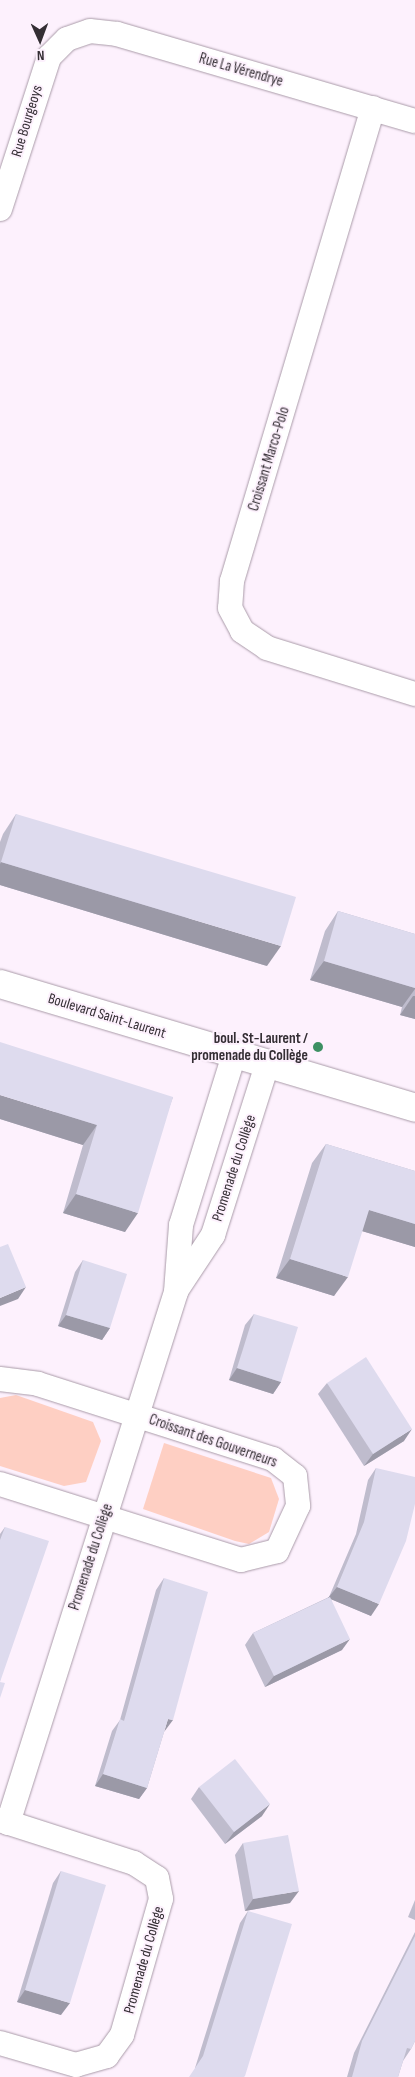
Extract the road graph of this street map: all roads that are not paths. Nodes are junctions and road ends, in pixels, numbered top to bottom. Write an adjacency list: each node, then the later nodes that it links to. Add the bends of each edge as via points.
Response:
1 (67, 39): 2 (street, Rue La Vérendrye, via 102,30); 4 (street, Rue Bourgeoys, via 44,68)
2 (373, 108): 3 (street, Rue La Vérendrye); 5 (street, Croissant Marco-Polo, via 232,581 230,608 242,631 268,648)
3 (415, 121)
4 (0, 209)
5 (415, 694)
6 (0, 984): 7 (street, Boulevard Saint-Laurent)
7 (234, 1055): 8 (street, Boulevard Saint-Laurent); 10 (street, Promenade du Collège, via 181,1225)
8 (267, 1065): 9 (street, Boulevard Saint-Laurent); 10 (street, Promenade du Collège, via 213,1235)
9 (415, 1108)
10 (176, 1292): 12 (street, Promenade du Collège)
11 (0, 1379): 12 (street, Croissant des Gouverneurs, via 38,1384)
12 (137, 1415): 14 (street, Promenade du Collège); 14 (street, Croissant des Gouverneurs, via 288,1468 299,1490 295,1522 277,1551 241,1560)
13 (0, 1484): 14 (street, Croissant des Gouverneurs)
14 (104, 1516): 15 (street, Promenade du Collège)
15 (4, 1821): 16 (street, Promenade du Collège, via 148,1870 157,1878 161,1899 122,2034 108,2056 76,2065)
16 (0, 2042)

